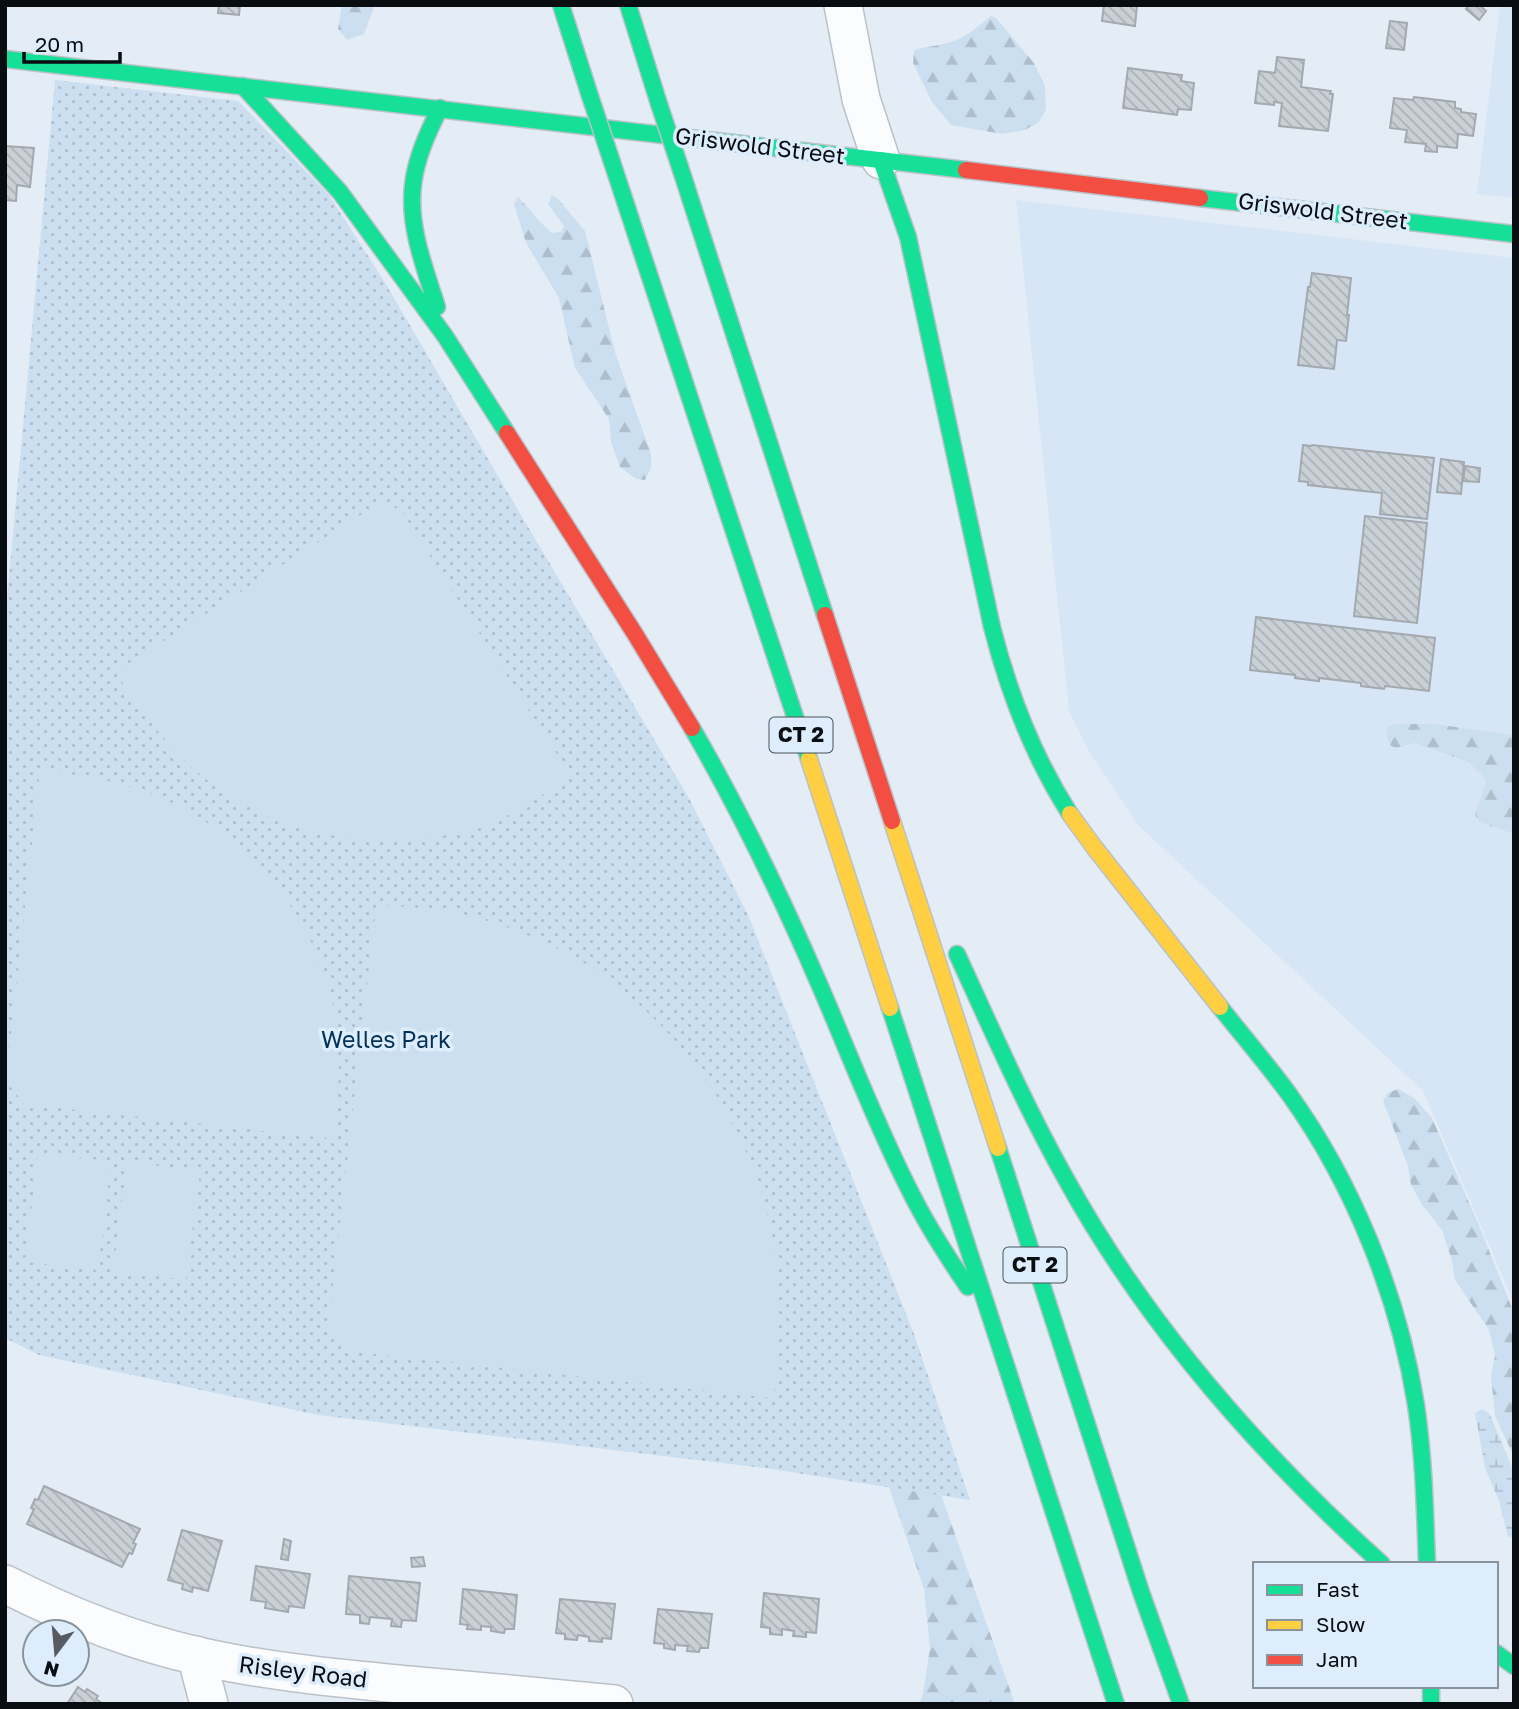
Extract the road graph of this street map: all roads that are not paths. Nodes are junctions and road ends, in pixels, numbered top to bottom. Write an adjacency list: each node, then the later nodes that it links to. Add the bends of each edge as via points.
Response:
1 (561, 5): 13 (main road, CT 2, bridge)
2 (628, 5): 10 (main road, CT 2, bridge)
3 (843, 5): 7 (street, via 861,99)
4 (5, 58): 5 (main road, Griswold Street)
5 (243, 86): 6 (main road, Griswold Street); 9 (main road, via 340,192)
6 (440, 108): 7 (main road, Griswold Street); 9 (main road, via 418,160 412,206)
7 (881, 160): 8 (main road, Griswold Street); 15 (main road, via 908,237 992,627 1016,708 1064,806 1289,1094 1354,1207 1387,1289 1410,1372 1422,1451)
8 (1514, 234)
9 (445, 336): 13 (main road, via 706,751 773,882 911,1196 946,1256)
10 (893, 825): 11 (main road); 23 (main road, CT 2)
11 (939, 915)
12 (950, 940): 14 (main road, via 1070,1187 1146,1305 1260,1447)
13 (989, 1313): 22 (main road, CT 2)
14 (1379, 1562)
15 (1427, 1562)
16 (5, 1584): 18 (street, Risley Road, via 85,1620)
17 (1498, 1654): 19 (main road)
18 (196, 1656): 20 (street); 21 (street, Risley Road, via 311,1675)
19 (1514, 1666)
20 (209, 1704)
21 (614, 1704)
22 (1116, 1704)
23 (1181, 1704)

